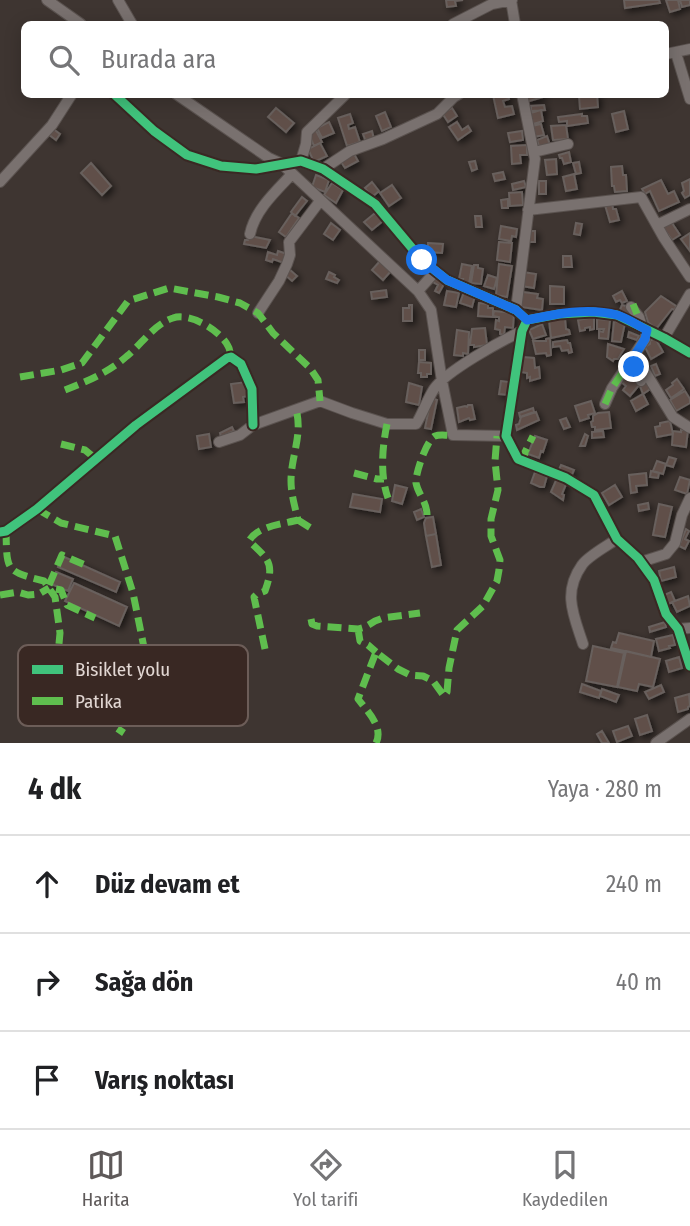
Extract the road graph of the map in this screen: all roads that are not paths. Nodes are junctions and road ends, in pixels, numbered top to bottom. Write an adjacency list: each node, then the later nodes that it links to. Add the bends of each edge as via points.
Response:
1 (47, 0): 4 (street)
2 (118, 0): 5 (street)
3 (512, 0): 6 (street, via 492,4); 7 (street)
4 (77, 21)
5 (130, 21)
6 (459, 21)
7 (515, 21)
8 (690, 49): 9 (street)
9 (671, 54): 16 (street)
10 (69, 98): 23 (street, via 52,125)
11 (118, 98): 20 (street, via 187,155 221,166 256,169)
12 (182, 98): 20 (street)
13 (342, 98): 19 (street, via 307,132)
14 (453, 98): 21 (street, via 437,114 350,150)
15 (523, 98): 18 (street)
16 (690, 99)
17 (568, 144): 18 (street)
18 (534, 152): 25 (street)
19 (301, 161): 20 (street); 21 (street)
20 (282, 164): 22 (street)
21 (323, 169): 29 (street, via 375,204)
22 (292, 174): 24 (street); 28 (street, via 268,200)
23 (0, 182)
24 (320, 201): 31 (street); 35 (street, via 289,242 287,264)
25 (528, 209): 27 (street, via 641,197); 34 (street)
26 (690, 209): 27 (street)
27 (657, 225): 30 (street)
28 (250, 234)
29 (436, 271): 31 (street); 34 (street)
30 (690, 277)
31 (418, 291): 43 (street, via 431,310)
32 (690, 294): 39 (street)
33 (631, 307): 37 (street)
34 (516, 310): 36 (street)
35 (258, 313)
36 (527, 320): 37 (street, via 593,312 617,315); 38 (street)
37 (644, 328): 39 (street); 42 (street)
38 (522, 331): 43 (street); 48 (street)
39 (664, 338): 41 (street)
40 (645, 349): 42 (street)
41 (690, 353)
42 (637, 359): 44 (street, via 634,367); 45 (street, via 612,388); 47 (street, via 673,417)
43 (442, 381): 46 (street, via 416,424 387,424 320,401); 48 (street, via 453,435)
44 (641, 381)
45 (605, 404)
46 (253, 425): 49 (street); 51 (street, via 252,389 241,364 227,358 136,425 37,509)
47 (690, 428)
48 (506, 436): 52 (street, via 518,459 594,495)
49 (219, 442)
50 (690, 498): 53 (street, via 675,542 666,554)
51 (0, 532)
52 (617, 539): 53 (street); 56 (street, via 582,564 570,590)
53 (641, 562): 55 (street)
54 (690, 628): 55 (street)
55 (678, 629): 57 (street)
56 (583, 645)
57 (690, 666)
58 (690, 719): 59 (street)
59 (656, 743)

